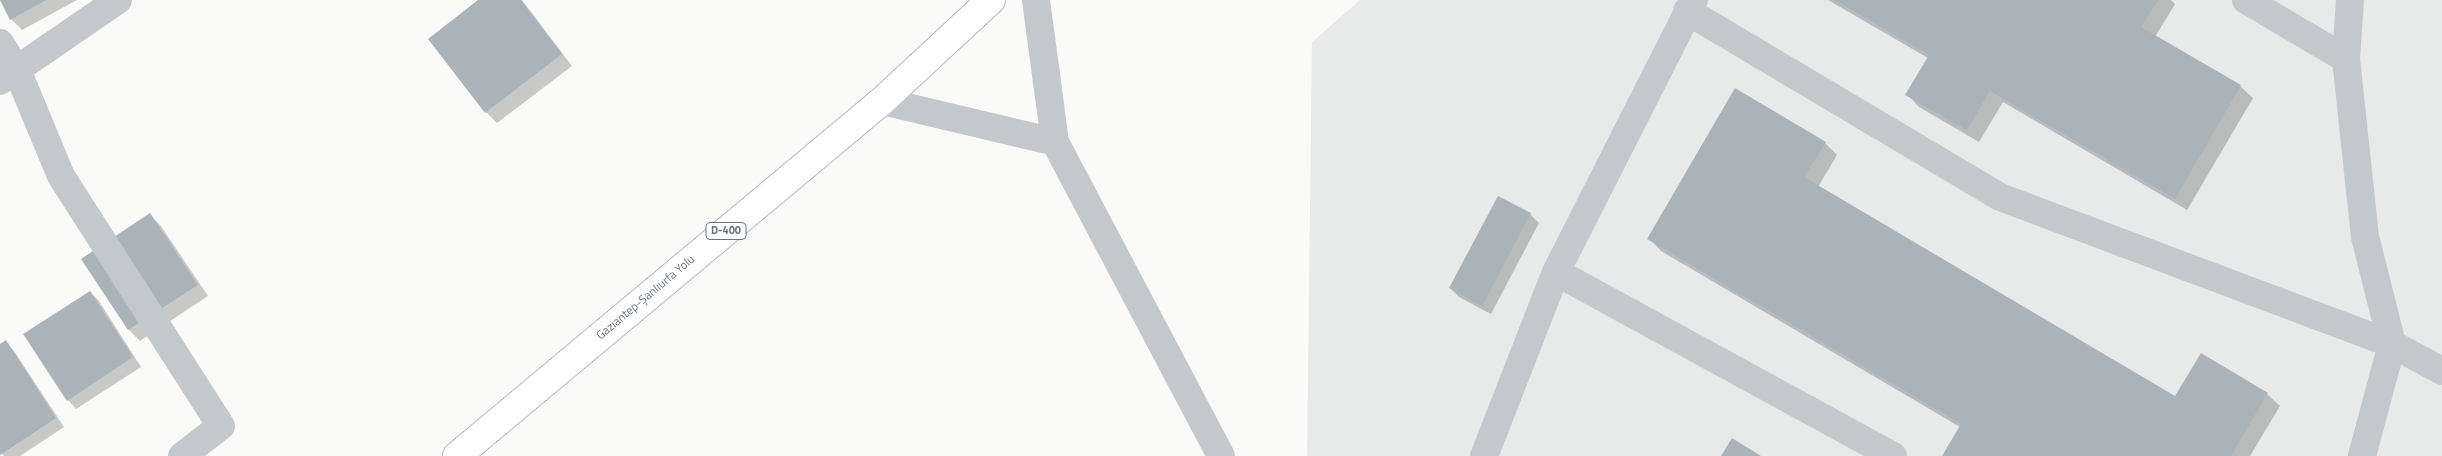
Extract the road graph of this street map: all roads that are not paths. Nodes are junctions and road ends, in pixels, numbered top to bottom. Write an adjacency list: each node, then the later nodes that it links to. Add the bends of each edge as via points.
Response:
1 (118, 0): 9 (street)
2 (990, 0): 10 (main road, Gaziantep-Şanlıurfa Yolu / D-400)
3 (1036, 0): 11 (street)
4 (2246, 0): 8 (street)
5 (2350, 0): 8 (street)
6 (1690, 6): 12 (street); 13 (street, via 2000,197)
7 (0, 43): 9 (street)
8 (2346, 59): 13 (street, via 2365,237)
9 (8, 75): 15 (street, via 61,176 221,426)
10 (882, 101): 11 (street); 16 (main road, Gaziantep-Şanlıurfa Yolu / D-400)
11 (1055, 142): 17 (street)
12 (1556, 272): 18 (street); 19 (street)
13 (2392, 344): 14 (street); 20 (street)
14 (2442, 371)
15 (182, 456)
16 (457, 456)
17 (1221, 456)
18 (1484, 456)
19 (1893, 456)
20 (2362, 456)

